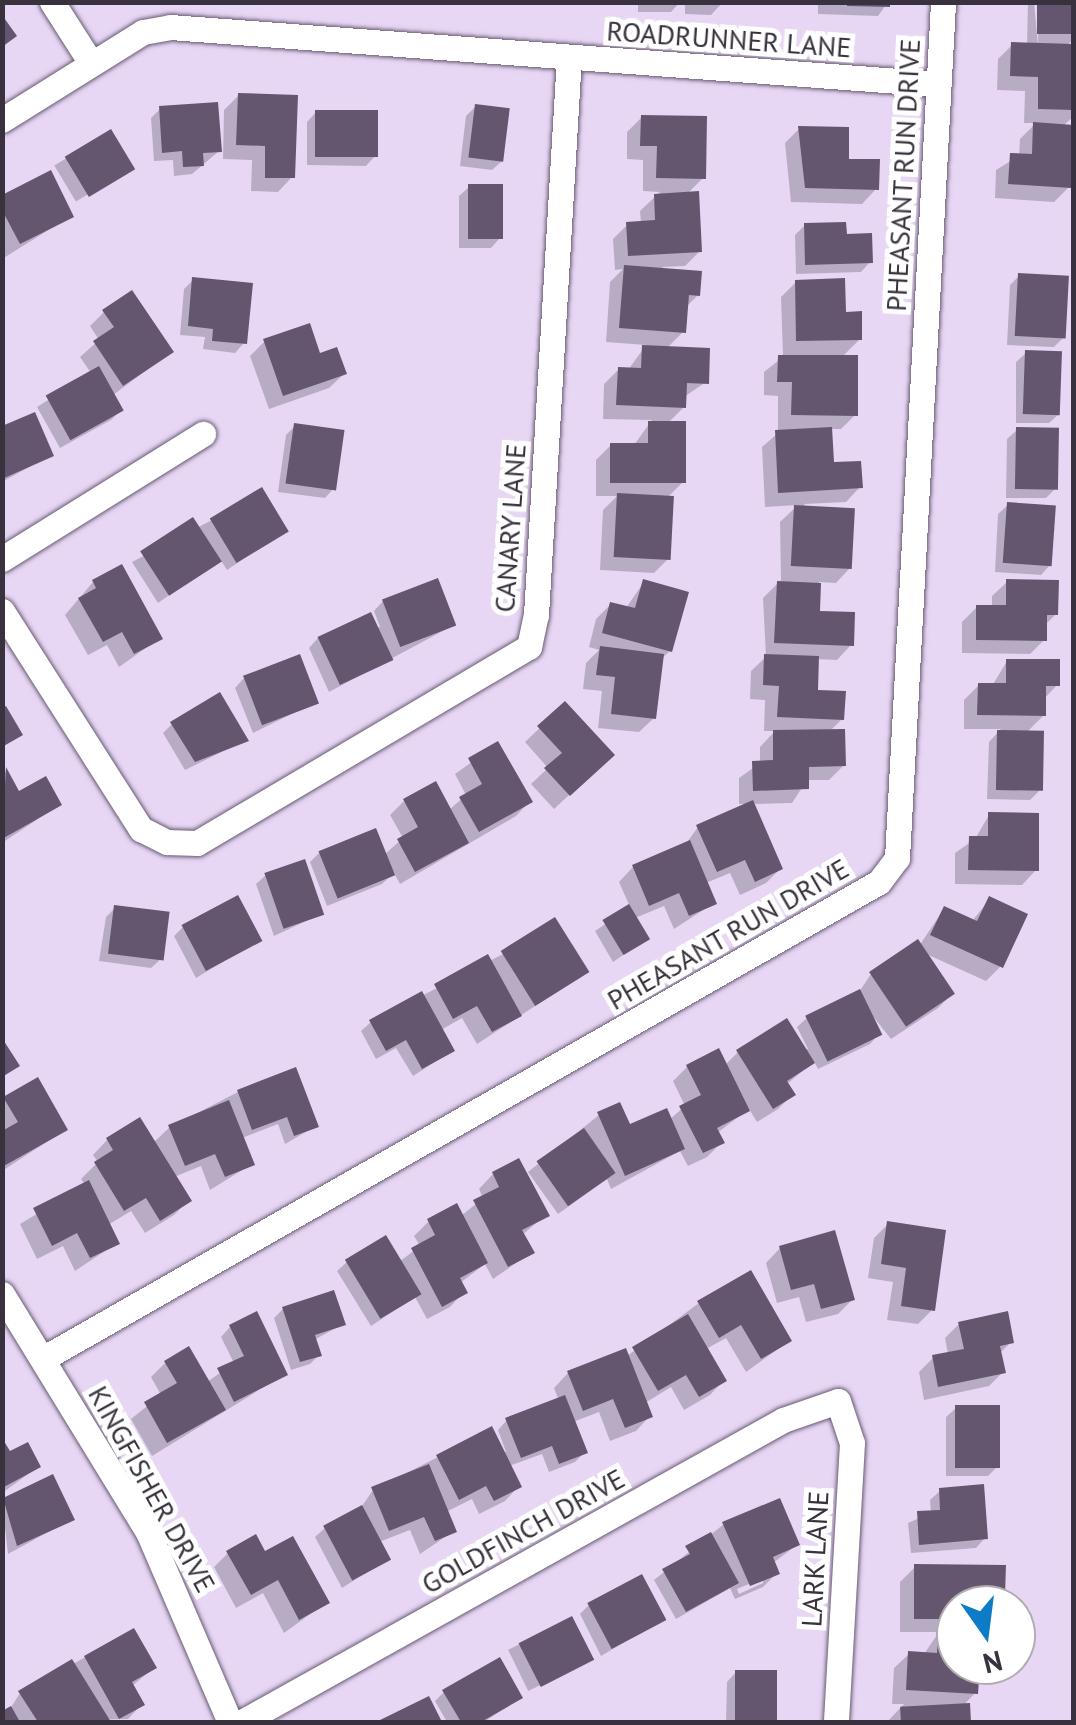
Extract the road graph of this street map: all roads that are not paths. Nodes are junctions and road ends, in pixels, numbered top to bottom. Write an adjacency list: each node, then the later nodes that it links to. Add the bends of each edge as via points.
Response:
1 (52, 2): 4 (street)
2 (943, 2): 5 (street, PHEASANT RUN DRIVE)
3 (569, 57): 4 (street, ROADRUNNER LANE, via 170,27 143,32); 5 (street, ROADRUNNER LANE); 9 (street, CANARY LANE, via 529,648 196,843 167,842 142,829)
4 (91, 63): 6 (street, ROADRUNNER LANE)
5 (938, 84): 11 (street, PHEASANT RUN DRIVE, via 897,858 880,882)
6 (2, 120)
7 (204, 434): 8 (street)
8 (2, 559)
9 (2, 611)
10 (2, 1294): 11 (street, KINGFISHER DRIVE)
11 (44, 1358): 13 (street, KINGFISHER DRIVE, via 148,1532)
12 (838, 1401): 14 (street, GOLDFINCH DRIVE, via 783,1420); 15 (street, LARK LANE, via 852,1443)
13 (230, 1722)
14 (242, 1722)
15 (836, 1722)

